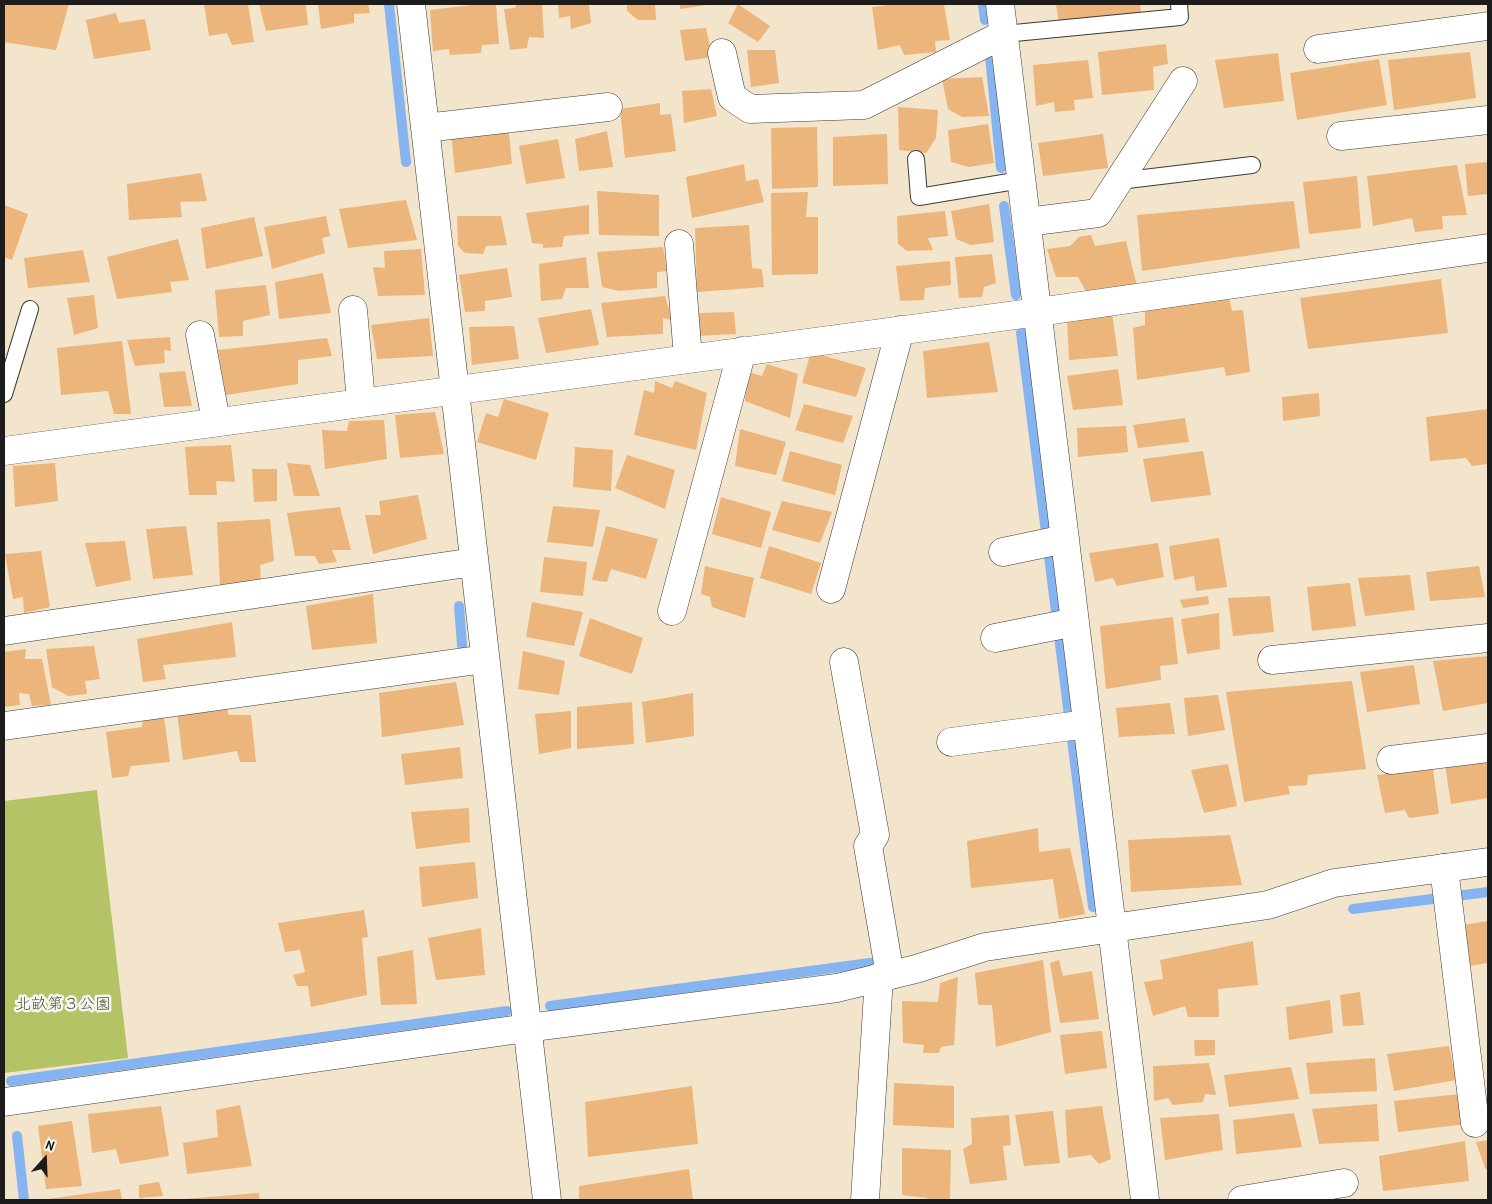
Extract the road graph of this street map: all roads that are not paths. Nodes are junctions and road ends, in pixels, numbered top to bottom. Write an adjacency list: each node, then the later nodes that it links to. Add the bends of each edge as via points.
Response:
1 (1000, 4): 5 (street)
2 (1179, 4): 5 (lane, via 1180,17)
3 (418, 5): 11 (street)
4 (1488, 26): 6 (street)
5 (1004, 34): 7 (street, via 864,105 750,109 732,98); 15 (street)
6 (1318, 49)
7 (722, 53)
8 (1183, 81): 16 (street)
9 (608, 107): 11 (street)
10 (1488, 120): 12 (street)
11 (425, 128): 27 (street)
12 (1341, 136)
13 (916, 159): 15 (lane, via 919,197)
14 (1252, 165): 16 (lane)
15 (1021, 180): 17 (street)
16 (1119, 181): 17 (street, via 1098,213)
17 (1027, 222): 22 (street)
18 (679, 244): 26 (street)
19 (1488, 248): 22 (street)
20 (30, 309): 28 (lane)
21 (353, 310): 29 (street)
22 (1038, 312): 23 (street); 32 (street)
23 (900, 330): 25 (street); 35 (street)
24 (200, 335): 30 (street)
25 (742, 351): 26 (street); 36 (street)
26 (688, 358): 27 (street)
27 (455, 389): 29 (street); 34 (street)
28 (4, 394)
29 (361, 402): 30 (street)
30 (216, 421): 31 (street)
31 (4, 451)
32 (1065, 538): 33 (street); 37 (street)
33 (1003, 552)
34 (474, 562): 38 (street); 41 (street)
35 (831, 589)
36 (672, 611)
37 (1075, 622): 39 (street); 44 (street)
38 (4, 632)
39 (995, 638)
40 (1488, 638): 42 (street)
41 (485, 659): 45 (street); 53 (street)
42 (1272, 660)
43 (844, 662): 52 (street, via 875,835 868,846)
44 (1088, 724): 46 (street); 51 (street)
45 (4, 726)
46 (951, 742)
47 (1488, 748): 48 (street)
48 (1391, 760)
49 (1488, 862): 50 (street)
50 (1444, 868): 51 (street, via 1334,883 1268,905); 55 (street)
51 (1112, 929): 52 (street, via 985,947); 59 (street)
52 (885, 976): 53 (street, via 837,988); 58 (street)
53 (527, 1028): 54 (street); 57 (street)
54 (4, 1102)
55 (1475, 1122)
56 (1344, 1183): 60 (street)
57 (547, 1200)
58 (865, 1200)
59 (1145, 1200)
60 (1242, 1200)

